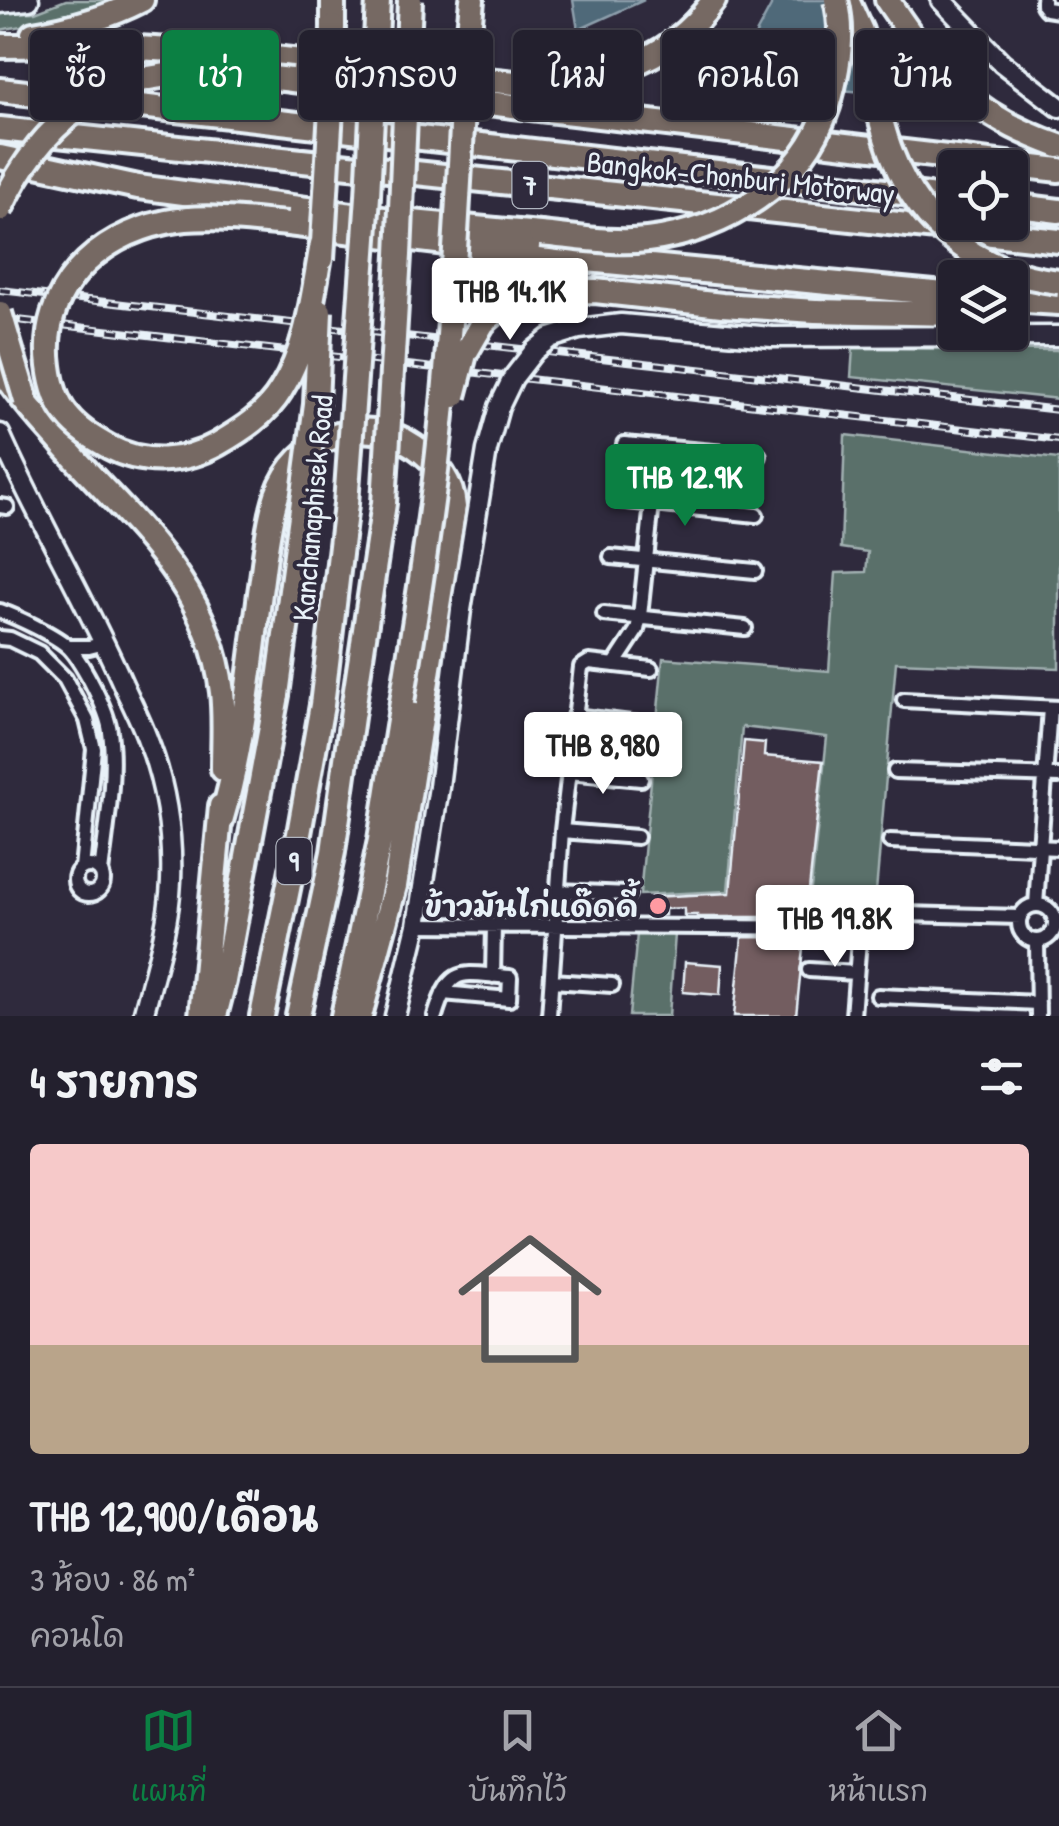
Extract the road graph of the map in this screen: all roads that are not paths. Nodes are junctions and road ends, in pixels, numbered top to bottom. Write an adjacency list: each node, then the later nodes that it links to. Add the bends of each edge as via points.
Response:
1 (29, 0): 14 (main road)
2 (142, 0): 18 (highway, via 72,28)
3 (333, 0): 31 (highway, bridge)
4 (378, 0): 103 (highway, Kanchanaphisek Road / 9, bridge, via 346,504 322,705)
5 (410, 0): 104 (highway, 9, bridge, via 384,504 334,852)
6 (464, 0): 16 (highway)
7 (472, 0): 17 (highway)
8 (714, 0): 18 (highway, via 686,32 648,59 555,82 235,54)
9 (836, 0): 24 (highway, bridge, via 835,83 806,150 771,190 725,219 646,240 391,220 138,187)
10 (847, 0): 32 (highway, bridge, via 861,31 884,132 920,206 983,261)
11 (887, 0): 23 (highway, via 920,49 963,94 998,120)
12 (941, 0): 20 (main road, via 1002,63)
13 (1042, 0): 15 (street, via 1046,9)
14 (0, 4)
15 (1059, 11)
16 (464, 30)
17 (469, 30)
18 (0, 43)
19 (0, 90): 26 (highway, Bangkok-Chonburi Motorway / 7)
20 (1059, 107)
21 (462, 120): 46 (highway, bridge)
22 (0, 129): 30 (highway, Bangkok-Chonburi Motorway / 7)
23 (1059, 146)
24 (0, 157)
25 (1059, 170): 28 (highway, bridge, via 197,73 115,88 86,103 38,144)
26 (938, 197)
27 (1028, 207): 29 (highway)
28 (0, 210)
29 (1059, 210)
30 (1059, 241)
31 (322, 244): 33 (highway, bridge, via 296,359 280,392 248,426 200,454 158,460 124,455 65,414 52,387 47,343 55,302 107,244 167,222 288,224); 93 (highway, bridge, via 316,404 277,694)
32 (1059, 282)
33 (938, 292)
34 (1028, 301): 35 (highway)
35 (1059, 302)
36 (0, 313): 42 (highway, bridge)
37 (938, 314): 46 (highway, bridge, via 534,292 483,323 465,354)
38 (1028, 315): 39 (highway)
39 (1059, 315)
40 (1059, 336): 85 (main road, bridge, via 772,336 621,324 579,329 534,351 499,407 487,450)
41 (0, 366): 42 (highway)
42 (26, 401): 72 (highway, via 160,550 200,613 223,693)
43 (0, 434): 60 (main road)
44 (624, 444): 45 (street)
45 (658, 447): 47 (street); 49 (street)
46 (438, 451): 105 (highway, bridge, via 380,840)
47 (759, 456)
48 (618, 500): 49 (street)
49 (652, 504): 50 (street); 52 (street)
50 (756, 515)
51 (611, 558): 52 (street)
52 (646, 560): 53 (street); 57 (street)
53 (755, 572)
54 (0, 611): 56 (street)
55 (604, 614): 57 (street)
56 (15, 616): 59 (street); 61 (street)
57 (640, 616): 58 (street); 62 (street)
58 (746, 628)
59 (5, 639): 78 (street, via 39,653 65,679 87,720 93,767)
60 (105, 643): 61 (street); 99 (main road, via 148,740 171,840 166,925)
61 (68, 647): 79 (street, via 110,726)
62 (614, 665): 63 (street); 66 (street, via 582,664)
63 (651, 669)
64 (904, 700): 65 (street)
65 (1055, 708): 70 (street)
66 (574, 716): 67 (street); 69 (street)
67 (646, 725)
68 (895, 770): 70 (street)
69 (568, 772): 71 (street); 73 (street)
70 (1053, 776): 76 (street)
71 (641, 779)
72 (221, 820): 100 (highway); 106 (highway, via 277,494 313,446 338,433 360,429 409,442 444,474 454,508 395,886)
73 (562, 832): 74 (street); 80 (street)
74 (637, 837)
75 (890, 841): 76 (street)
76 (1040, 848): 77 (street); 82 (street)
77 (1059, 848)
78 (82, 868): 79 (street); 79 (street, via 75,882 86,893 100,888)
79 (100, 873)
80 (558, 891): 81 (street); 87 (street)
81 (628, 894)
82 (1036, 905): 83 (street); 84 (street)
83 (1020, 917): 88 (street, via 904,914); 89 (street, via 1022,933)
84 (1057, 920): 89 (street, via 1051,935)
85 (417, 925): 86 (street); 107 (main road)
86 (494, 926): 87 (street); 92 (street)
87 (556, 926): 88 (street); 94 (street)
88 (860, 927): 91 (street)
89 (1036, 941): 98 (street)
90 (809, 970): 91 (street)
91 (856, 973): 110 (street)
92 (493, 976): 96 (street, via 462,974); 96 (street, via 510,978 508,999)
93 (224, 980): 101 (highway); 102 (highway)
94 (552, 981): 95 (street); 109 (street)
95 (612, 985)
96 (443, 993): 108 (street)
97 (878, 996): 98 (street)
98 (1038, 1009)
99 (143, 1016)
100 (201, 1016)
101 (215, 1016)
102 (223, 1016)
103 (262, 1016)
104 (298, 1016)
105 (342, 1016)
106 (360, 1016)
107 (395, 1016)
108 (435, 1016)
109 (549, 1016)
110 (852, 1016)

